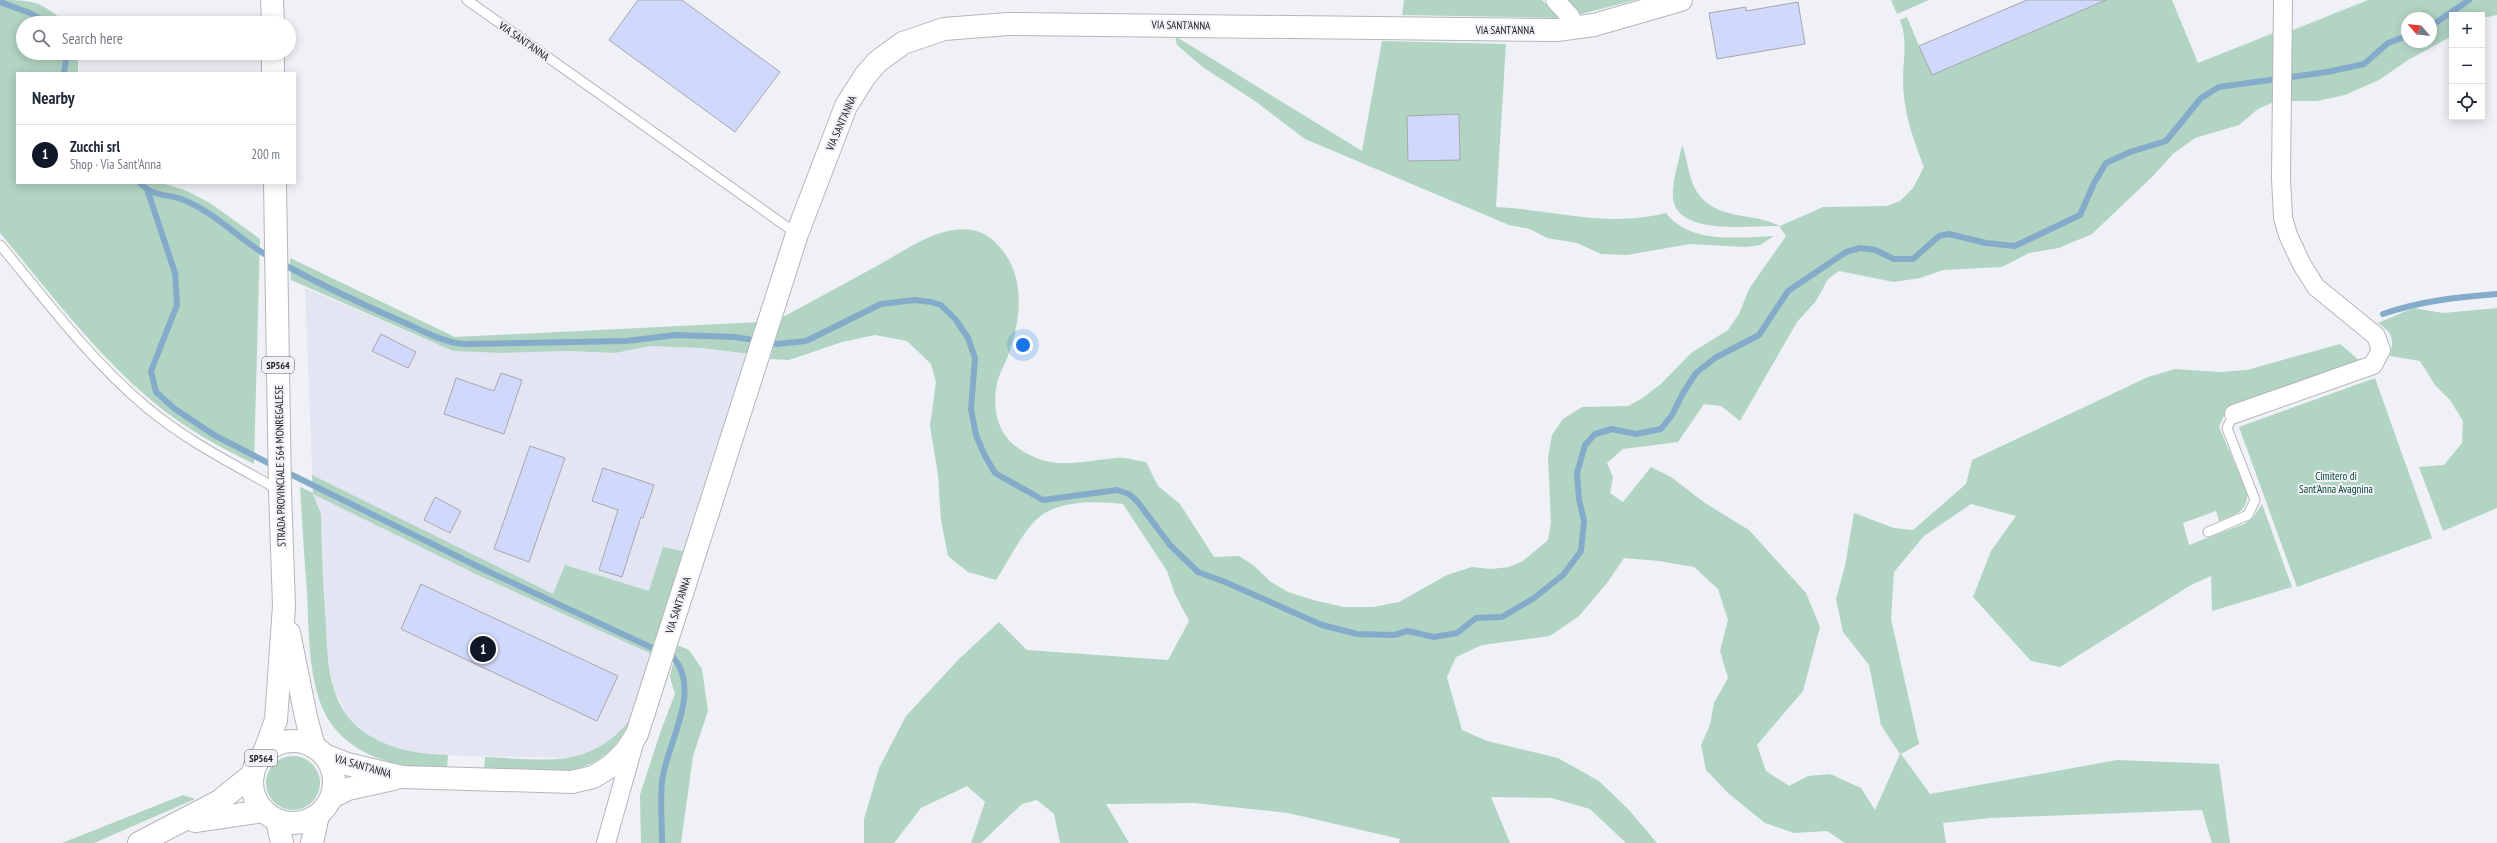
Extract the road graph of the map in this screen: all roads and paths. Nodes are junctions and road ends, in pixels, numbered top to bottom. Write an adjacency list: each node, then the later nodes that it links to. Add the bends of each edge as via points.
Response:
1 (272, 0): 6 (street)
2 (467, 0): 11 (lane, VIA SANT'ANNA)
3 (1555, 0): 7 (street, via 1570,16)
4 (1681, 0): 7 (street, VIA SANT'ANNA)
5 (2283, 0): 13 (street, via 2282,200 2288,235 2316,287 2376,336 2381,350 2372,365)
6 (272, 16)
7 (1576, 28): 11 (street, VIA SANT'ANNA, via 1521,31 1042,23 970,25 944,29 904,43 877,62 866,76 840,120)
8 (273, 60): 9 (street)
9 (273, 72)
10 (275, 184): 14 (street, STRADA PROVINCIALE 564 MONREGALESE / SP564)
11 (797, 234): 17 (street, VIA SANT'ANNA)
12 (0, 245): 14 (lane, via 101,363 144,406 192,440)
13 (2234, 414): 15 (lane, via 2227,428 2255,500 2248,515)
14 (280, 475): 16 (street, STRADA PROVINCIALE 564 MONREGALESE / SP564)
15 (2208, 532)
16 (284, 606): 18 (street, STRADA PROVINCIALE 564 MONREGALESE / SP564, via 306,717); 19 (street, STRADA PROVINCIALE 564 MONREGALESE / SP564, via 276,720)
17 (637, 734): 21 (street, VIA SANT'ANNA, via 626,751 611,766 592,777 578,781); 29 (street)
18 (319, 751): 19 (street, STRADA PROVINCIALE 564 MONREGALESE / SP564, via 301,742 288,742 275,745); 21 (street, VIA SANT'ANNA, via 354,766); 22 (street, STRADA PROVINCIALE 564 MONREGALESE / SP564, via 334,775)
19 (264, 754): 20 (street, STRADA PROVINCIALE 564 MONREGALESE / SP564)
20 (253, 774): 24 (street, SP564, via 252,787 256,800); 25 (street, via 218,802)
21 (402, 777): 22 (street, VIA SANT'ANNA, via 372,782)
22 (332, 798): 23 (street)
23 (318, 815): 24 (street, via 299,823); 28 (street)
24 (271, 816): 25 (street); 27 (street, SP564)
25 (178, 824): 26 (street)
26 (139, 843)
27 (282, 843)
28 (312, 843)
29 (606, 843)

